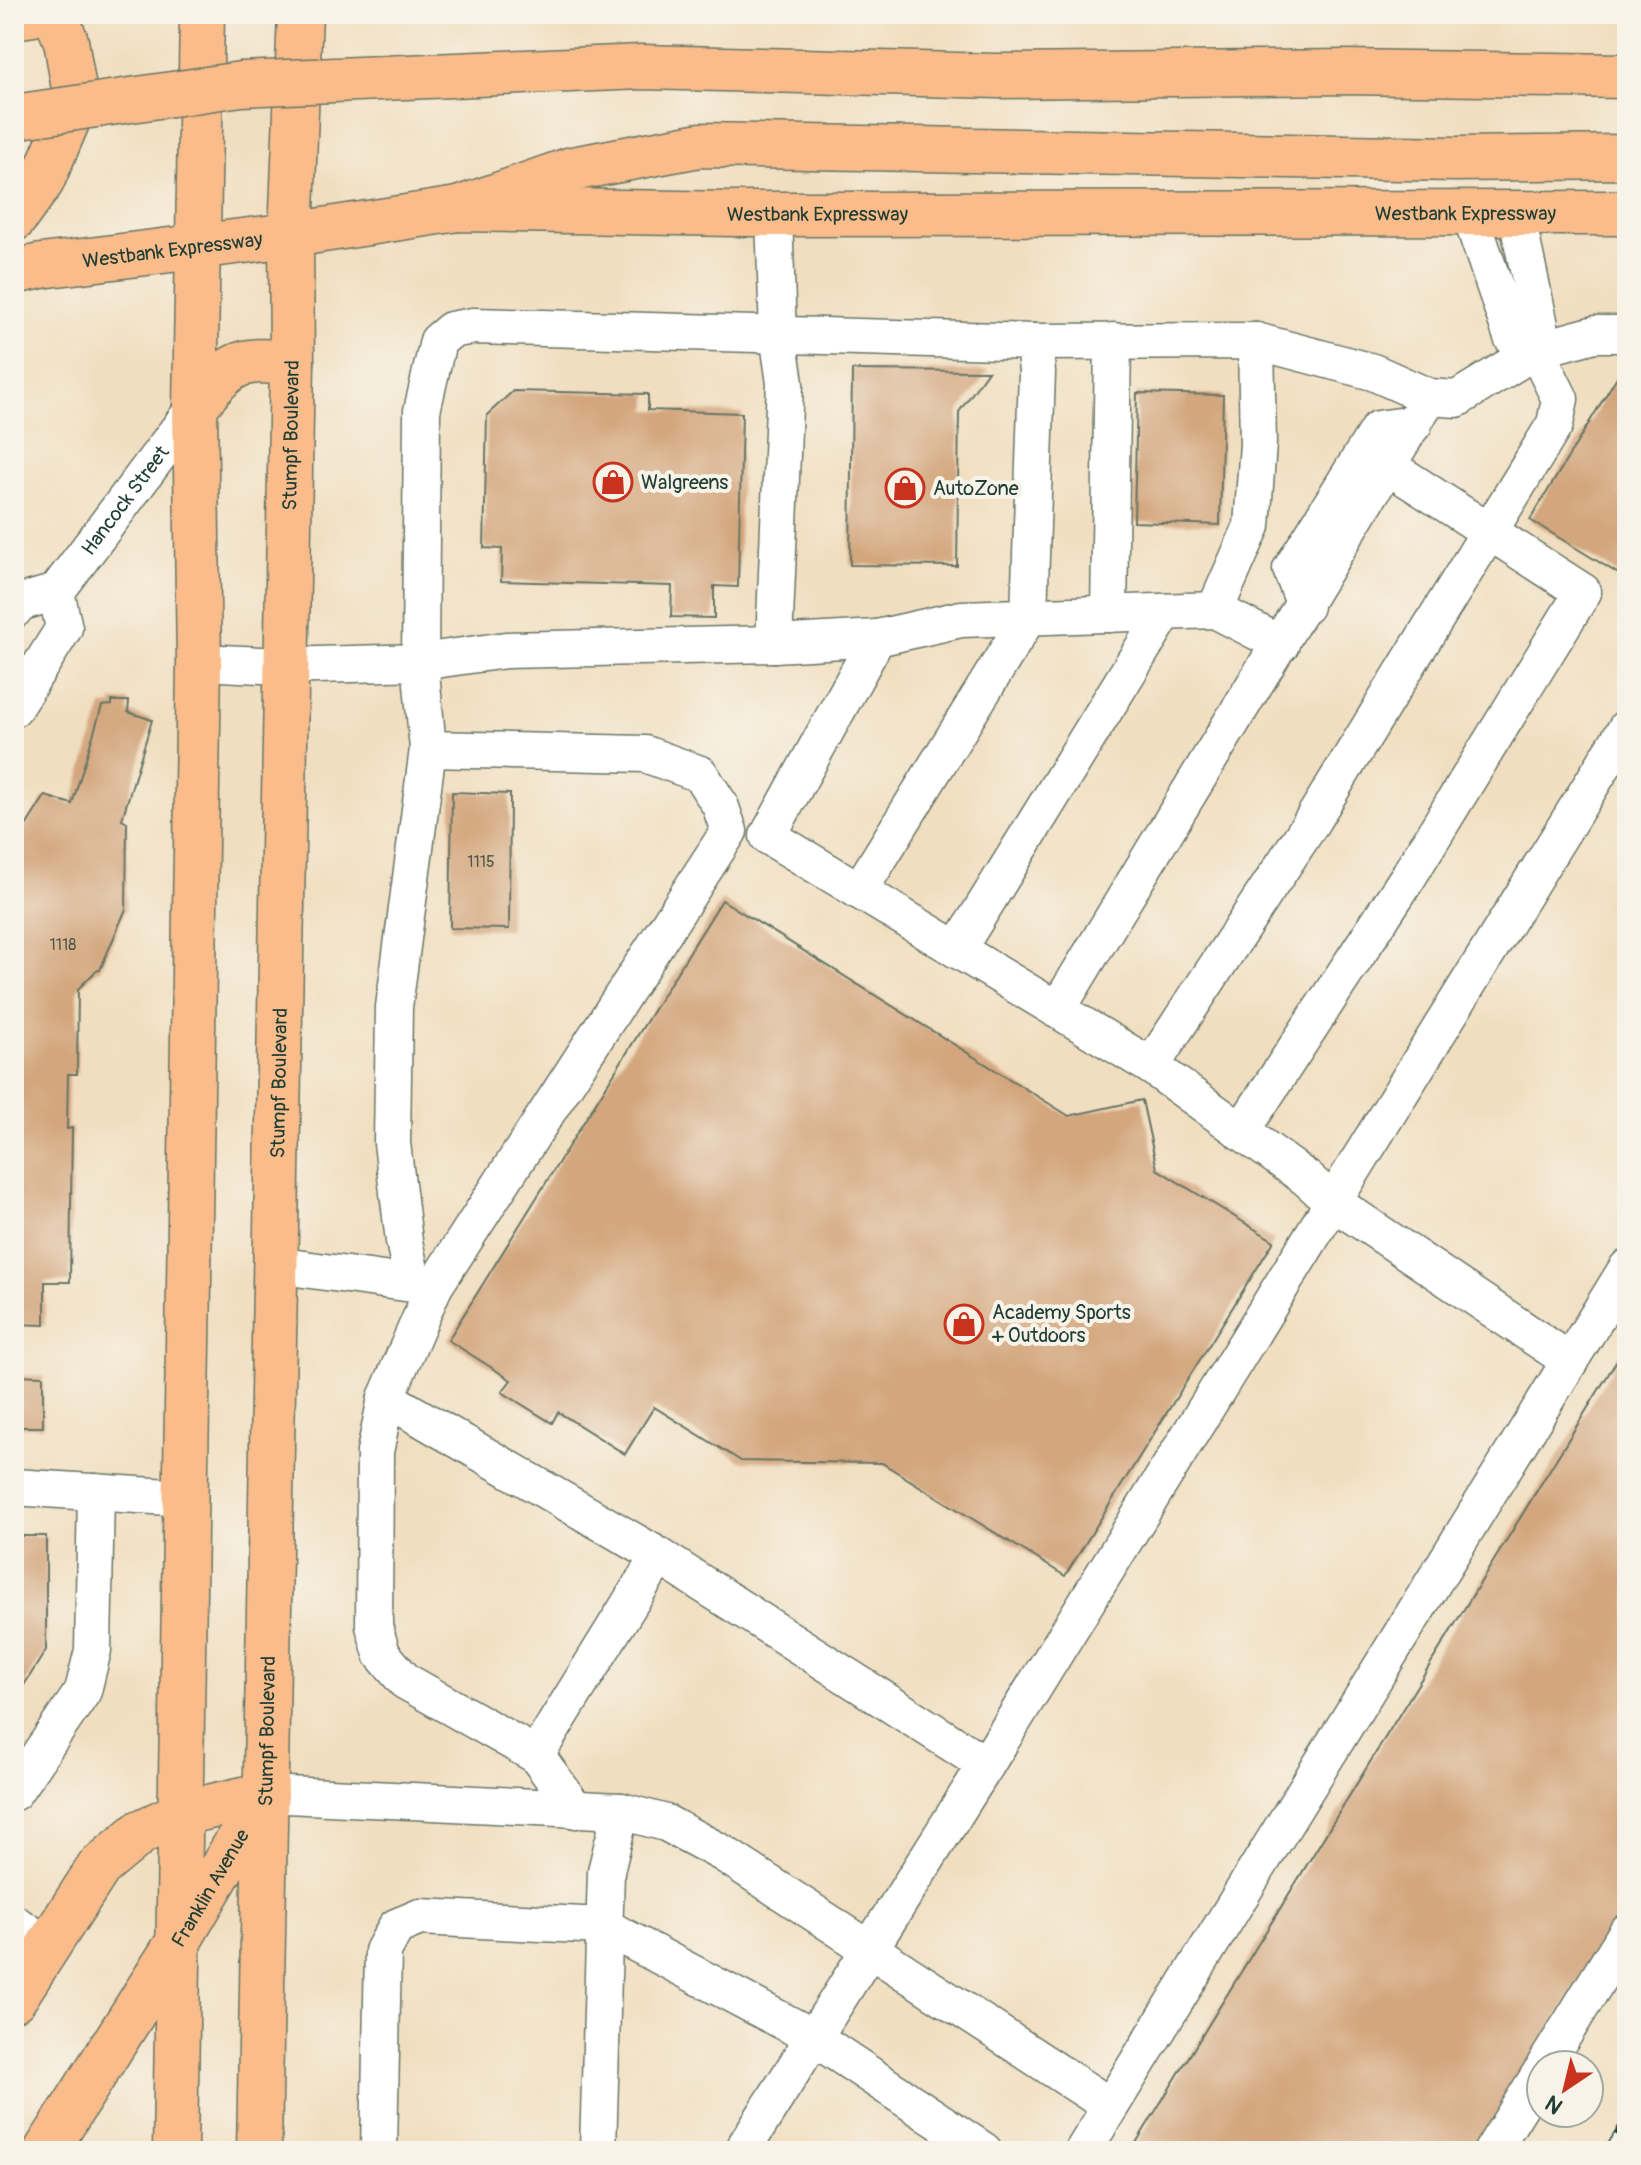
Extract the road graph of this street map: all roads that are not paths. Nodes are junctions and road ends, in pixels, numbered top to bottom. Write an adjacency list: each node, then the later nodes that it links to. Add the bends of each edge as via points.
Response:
1 (33, 14): 5 (main road)
2 (55, 14): 14 (main road, via 66,41 76,101 42,181)
3 (202, 14): 16 (main road)
4 (300, 14): 15 (main road, Stumpf Boulevard)
5 (14, 17)
6 (1627, 76): 7 (main road, bridge, via 998,76 642,67 241,84)
7 (14, 117)
8 (1627, 157): 9 (main road, via 1456,159 700,145 572,169)
9 (458, 209): 13 (main road, Westbank Expressway); 15 (main road, Westbank Expressway)
10 (1516, 213): 11 (main road, Westbank Expressway); 12 (main road, Westbank Expressway); 23 (street, via 1540,325)
11 (1627, 213)
12 (1470, 214): 13 (main road, Westbank Expressway); 23 (street, via 1512,337)
13 (774, 215): 19 (street)
14 (14, 219)
15 (291, 235): 16 (main road, Westbank Expressway); 24 (main road, Stumpf Boulevard)
16 (196, 245): 17 (main road, Westbank Expressway); 25 (main road)
17 (14, 272)
18 (1627, 334): 23 (street, via 1595,334)
19 (778, 335): 22 (street); 37 (street, via 785,383); 40 (street, via 473,326 451,330 438,341 422,411)
20 (1113, 341): 21 (street); 22 (street); 34 (street)
21 (1256, 341): 26 (street, via 1373,372); 32 (street, via 1258,444 1252,526)
22 (1034, 342): 35 (street)
23 (1536, 350): 26 (street, via 1457,399); 28 (street, via 1560,399 1555,424)
24 (292, 363): 25 (main road, via 260,359 238,364); 41 (main road, Stumpf Boulevard)
25 (195, 407): 29 (street, Hancock Street); 39 (main road)
26 (1422, 411): 27 (street); 30 (street, via 1378,429 1291,569)
27 (1389, 467): 28 (street); 30 (street)
28 (1488, 531): 50 (street, via 1307,829); 51 (street, via 1583,592 1408,877)
29 (56, 592): 31 (street, via 19,603); 42 (street, via 64,628)
30 (1305, 606): 38 (street)
31 (14, 610)
32 (1215, 610): 33 (street); 38 (street)
33 (1165, 612): 34 (street); 48 (street)
34 (1109, 614): 35 (street)
35 (1029, 616): 36 (street, via 961,619); 47 (street)
36 (877, 638): 37 (street); 46 (street)
37 (774, 644): 40 (street, via 506,650)
38 (1281, 644): 49 (street)
39 (199, 662): 41 (street); 60 (main road)
40 (420, 662): 41 (street); 44 (street)
41 (284, 666): 53 (main road, Stumpf Boulevard)
42 (14, 708)
43 (1627, 727): 52 (street)
44 (428, 749): 45 (street, via 645,754 700,774); 55 (street, via 394,1007 392,1143 404,1241)
45 (729, 831): 46 (street); 55 (street)
46 (768, 836): 47 (street)
47 (859, 891): 48 (street)
48 (957, 950): 49 (street)
49 (1057, 1010): 50 (street)
50 (1151, 1066): 51 (street)
51 (1241, 1132): 52 (street)
52 (1333, 1202): 56 (street); 63 (street)
53 (275, 1265): 55 (street); 65 (main road, Stumpf Boulevard)
54 (1627, 1268): 56 (street)
55 (423, 1286): 57 (street)
56 (1570, 1361): 78 (street)
57 (386, 1398): 61 (street); 62 (street, via 375,1452 374,1626 382,1654 405,1681)
58 (14, 1487): 59 (street)
59 (96, 1492): 60 (street); 64 (street, via 93,1650 83,1691)
60 (185, 1498): 68 (main road)
61 (659, 1556): 62 (street); 63 (street)
62 (536, 1755): 66 (street)
63 (986, 1765): 73 (street)
64 (14, 1792)
65 (266, 1794): 66 (street); 68 (main road, Franklin Avenue); 72 (main road, Franklin Avenue); 81 (main road, Stumpf Boulevard)
66 (576, 1810): 67 (street)
67 (621, 1811): 69 (street, via 606,1871); 73 (street, via 666,1823 724,1854)
68 (182, 1813): 71 (main road, Franklin Avenue, via 141,1832); 72 (main road)
69 (603, 1926): 75 (street); 82 (street, via 420,1917 396,1927 383,1951); 83 (street)
70 (1627, 1932): 76 (street)
71 (31, 1934): 74 (main road, Franklin Avenue)
72 (180, 1939): 79 (main road, Franklin Avenue); 80 (main road)
73 (868, 1949): 75 (street); 78 (street)
74 (14, 1999)
75 (813, 2037): 84 (street); 85 (street)
76 (1555, 2049)
77 (1525, 2098): 87 (street)
78 (1110, 2106): 86 (street)
79 (46, 2151)
80 (175, 2151)
81 (259, 2151)
82 (379, 2151)
83 (598, 2151)
84 (742, 2151)
85 (984, 2151)
86 (1083, 2151)
87 (1492, 2151)

